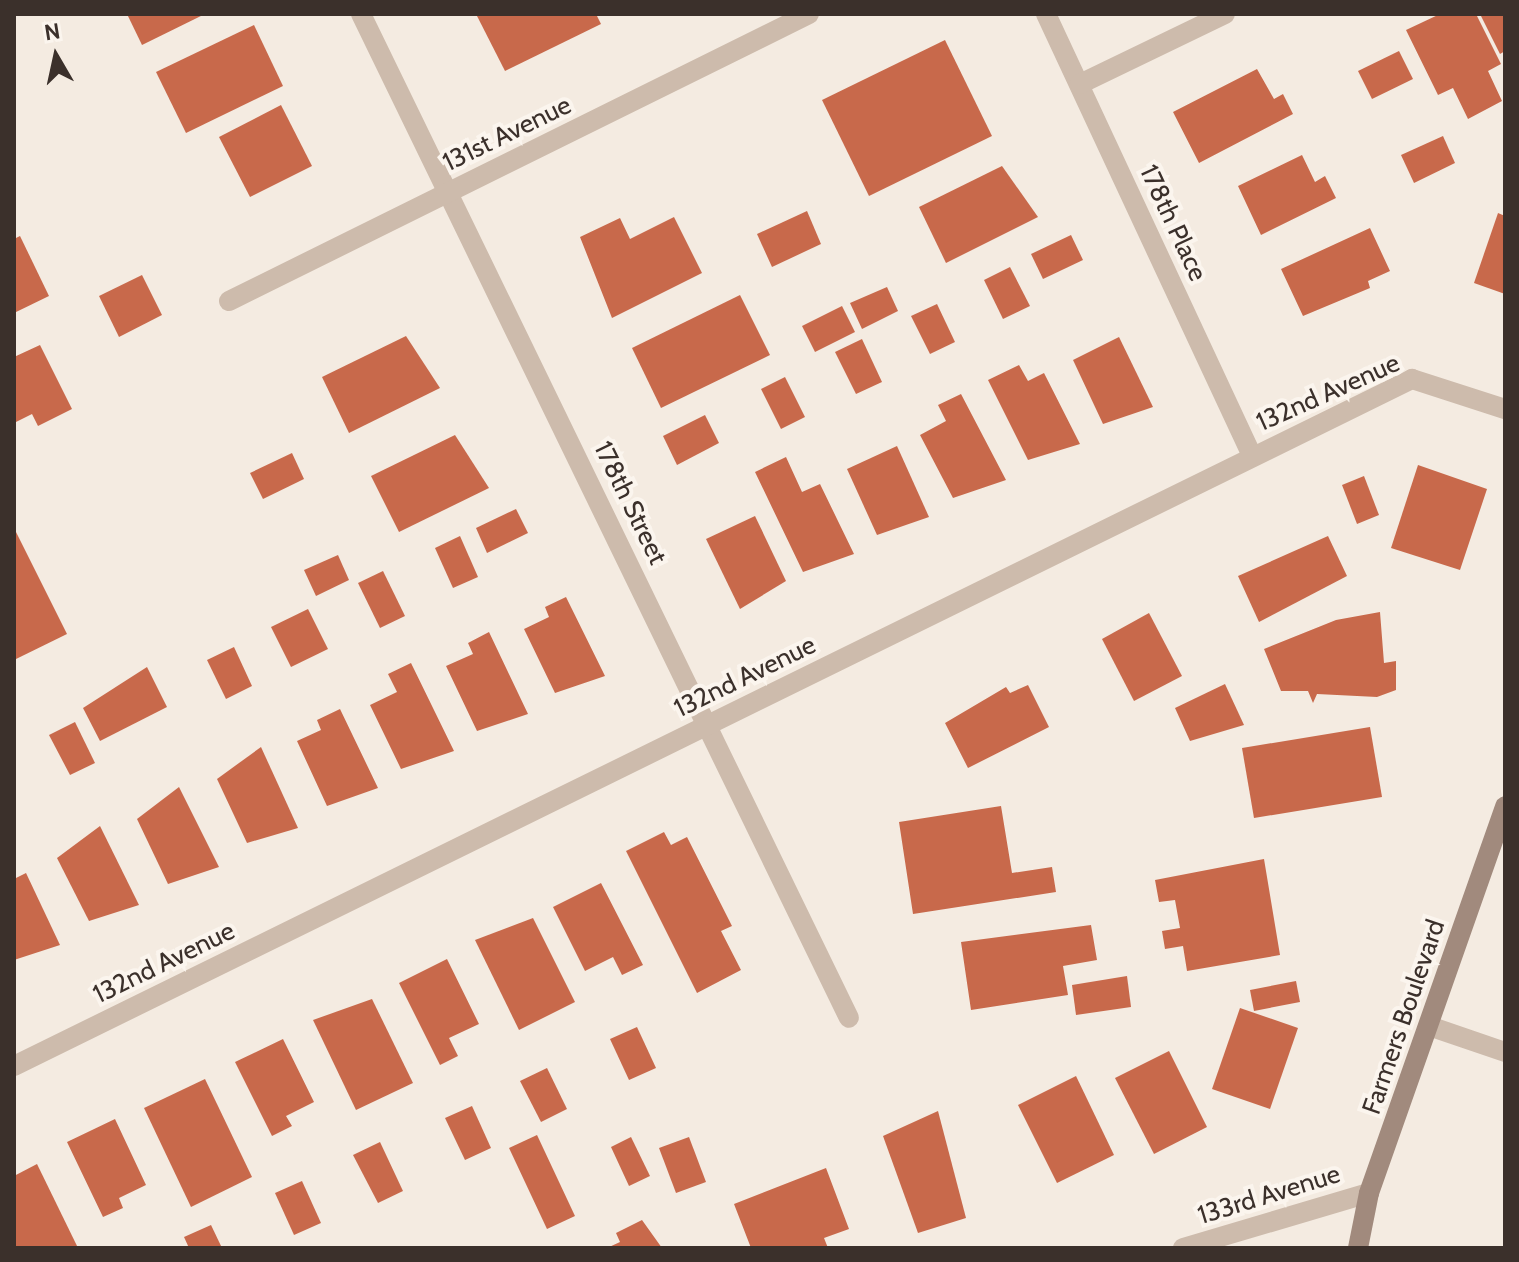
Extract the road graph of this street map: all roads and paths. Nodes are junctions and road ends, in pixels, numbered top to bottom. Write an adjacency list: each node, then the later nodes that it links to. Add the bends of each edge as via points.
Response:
1 (361, 14): 6 (street, 178th Street)
2 (809, 14): 6 (street, 131st Avenue)
3 (1046, 14): 5 (street, 178th Place)
4 (1225, 14): 5 (street)
5 (1080, 84): 9 (street, 178th Place)
6 (449, 192): 7 (street, 131st Avenue); 10 (street, 178th Street)
7 (229, 301)
8 (1505, 409): 9 (street, 132nd Avenue, via 1412,379)
9 (1252, 455): 10 (street, 132nd Avenue)
10 (709, 723): 12 (street, 178th Street); 15 (street, 132nd Avenue)
11 (1505, 806): 13 (main road, Farmers Boulevard)
12 (849, 1018)
13 (1429, 1026): 14 (street); 16 (main road, Farmers Boulevard)
14 (1505, 1052)
15 (14, 1066)
16 (1369, 1193): 17 (street, 133rd Avenue); 18 (main road, Farmers Boulevard)
17 (1183, 1248)
18 (1358, 1248)

